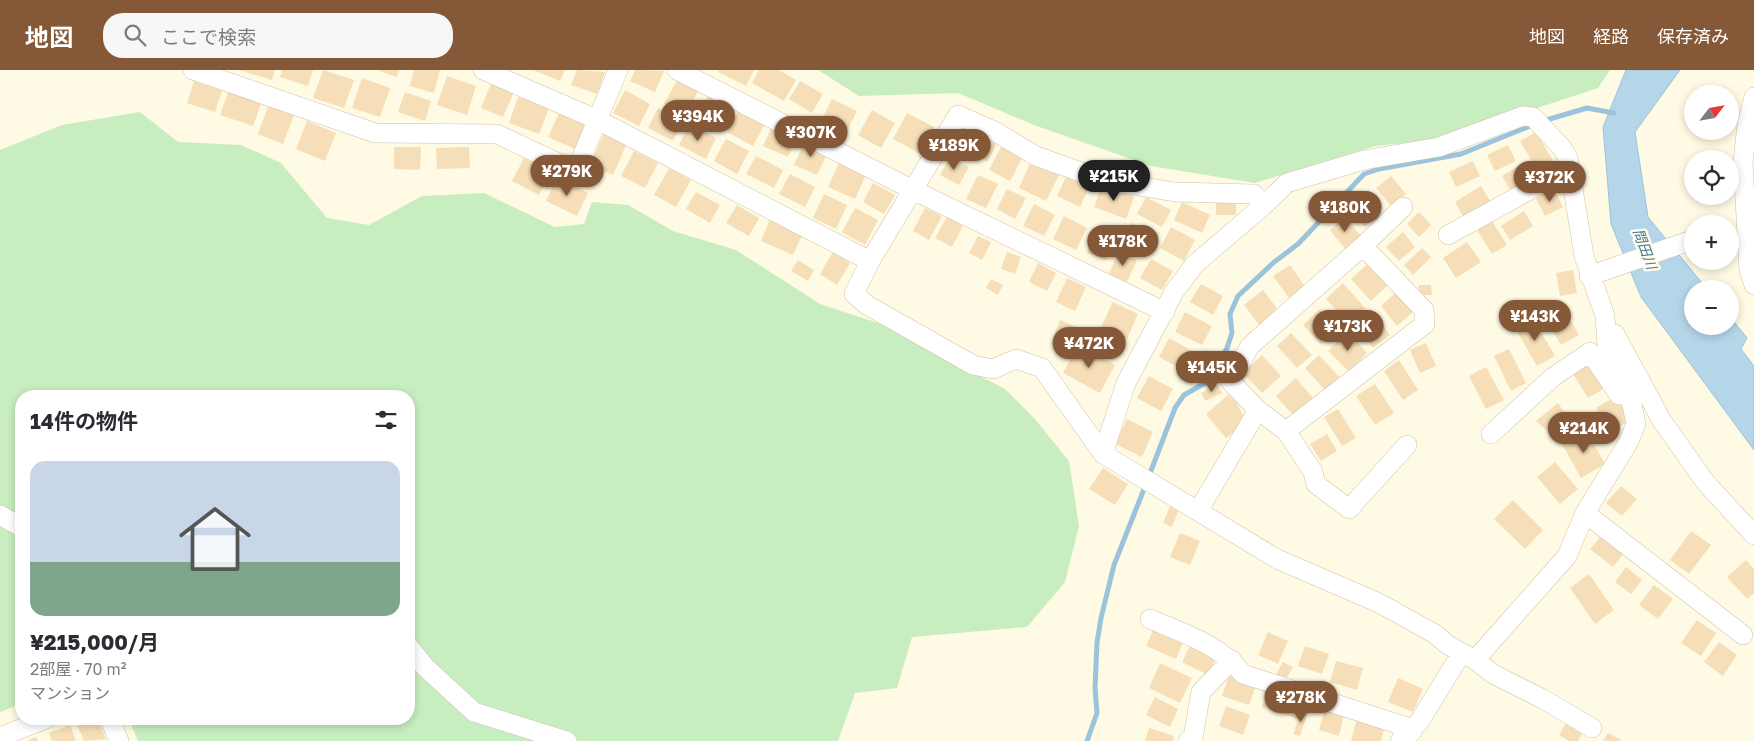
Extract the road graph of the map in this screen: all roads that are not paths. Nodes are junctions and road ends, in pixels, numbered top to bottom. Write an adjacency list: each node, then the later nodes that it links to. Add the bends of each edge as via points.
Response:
1 (192, 70): 6 (street, via 375,133 497,134 569,168 579,164)
2 (483, 70): 6 (street)
3 (618, 70): 6 (street)
4 (677, 70): 8 (street)
5 (1754, 97): 11 (street, via 1747,124)
6 (598, 120): 16 (street)
7 (1570, 168): 9 (street, via 1562,148 1533,117 1523,116 1439,147 1364,160 1286,183); 13 (street); 17 (street)
8 (913, 190): 9 (street, via 958,115 996,132 1036,156 1102,180 1175,192 1254,194); 16 (street); 19 (street)
9 (1264, 206): 19 (street, via 1195,264 1174,292)
10 (1403, 207): 15 (street)
11 (1737, 215)
12 (1739, 229): 18 (street, via 1749,246 1749,270)
13 (1448, 235)
14 (1684, 243): 17 (street)
15 (1363, 246): 22 (street, via 1250,346 1230,381); 23 (street, via 1424,310 1425,324)
16 (870, 261): 26 (street, via 854,294 867,305 973,365 993,369 1016,359 1042,368)
17 (1594, 274): 20 (street)
18 (1754, 285)
19 (1165, 312): 26 (street, via 1126,383)
20 (1604, 316): 21 (street, via 1607,344); 31 (street, via 1662,421 1706,483)
21 (1631, 400): 24 (street, via 1621,397 1590,352 1553,377); 28 (street, via 1636,424)
22 (1258, 410): 23 (street); 27 (street)
23 (1286, 431): 25 (street, via 1313,472 1316,484 1349,508)
24 (1491, 434)
25 (1407, 445)
26 (1103, 454): 27 (street)
27 (1198, 511): 35 (street, via 1276,559 1379,603)
28 (1585, 513): 33 (street); 35 (street, via 1567,556)
29 (0, 516): 30 (street)
30 (15, 524)
31 (1754, 535)
32 (1150, 619): 36 (street, via 1199,640)
33 (1743, 635)
34 (415, 654): 43 (street, via 474,712)
35 (1468, 656): 39 (street, via 1493,674); 40 (street)
36 (1232, 660): 40 (street, via 1243,674 1407,727); 44 (street, via 1201,692 1193,737)
37 (31, 725): 41 (street)
38 (112, 725): 42 (street)
39 (1592, 728)
40 (1406, 736)
41 (0, 737)
42 (119, 741)
43 (567, 741)
44 (1188, 741)

